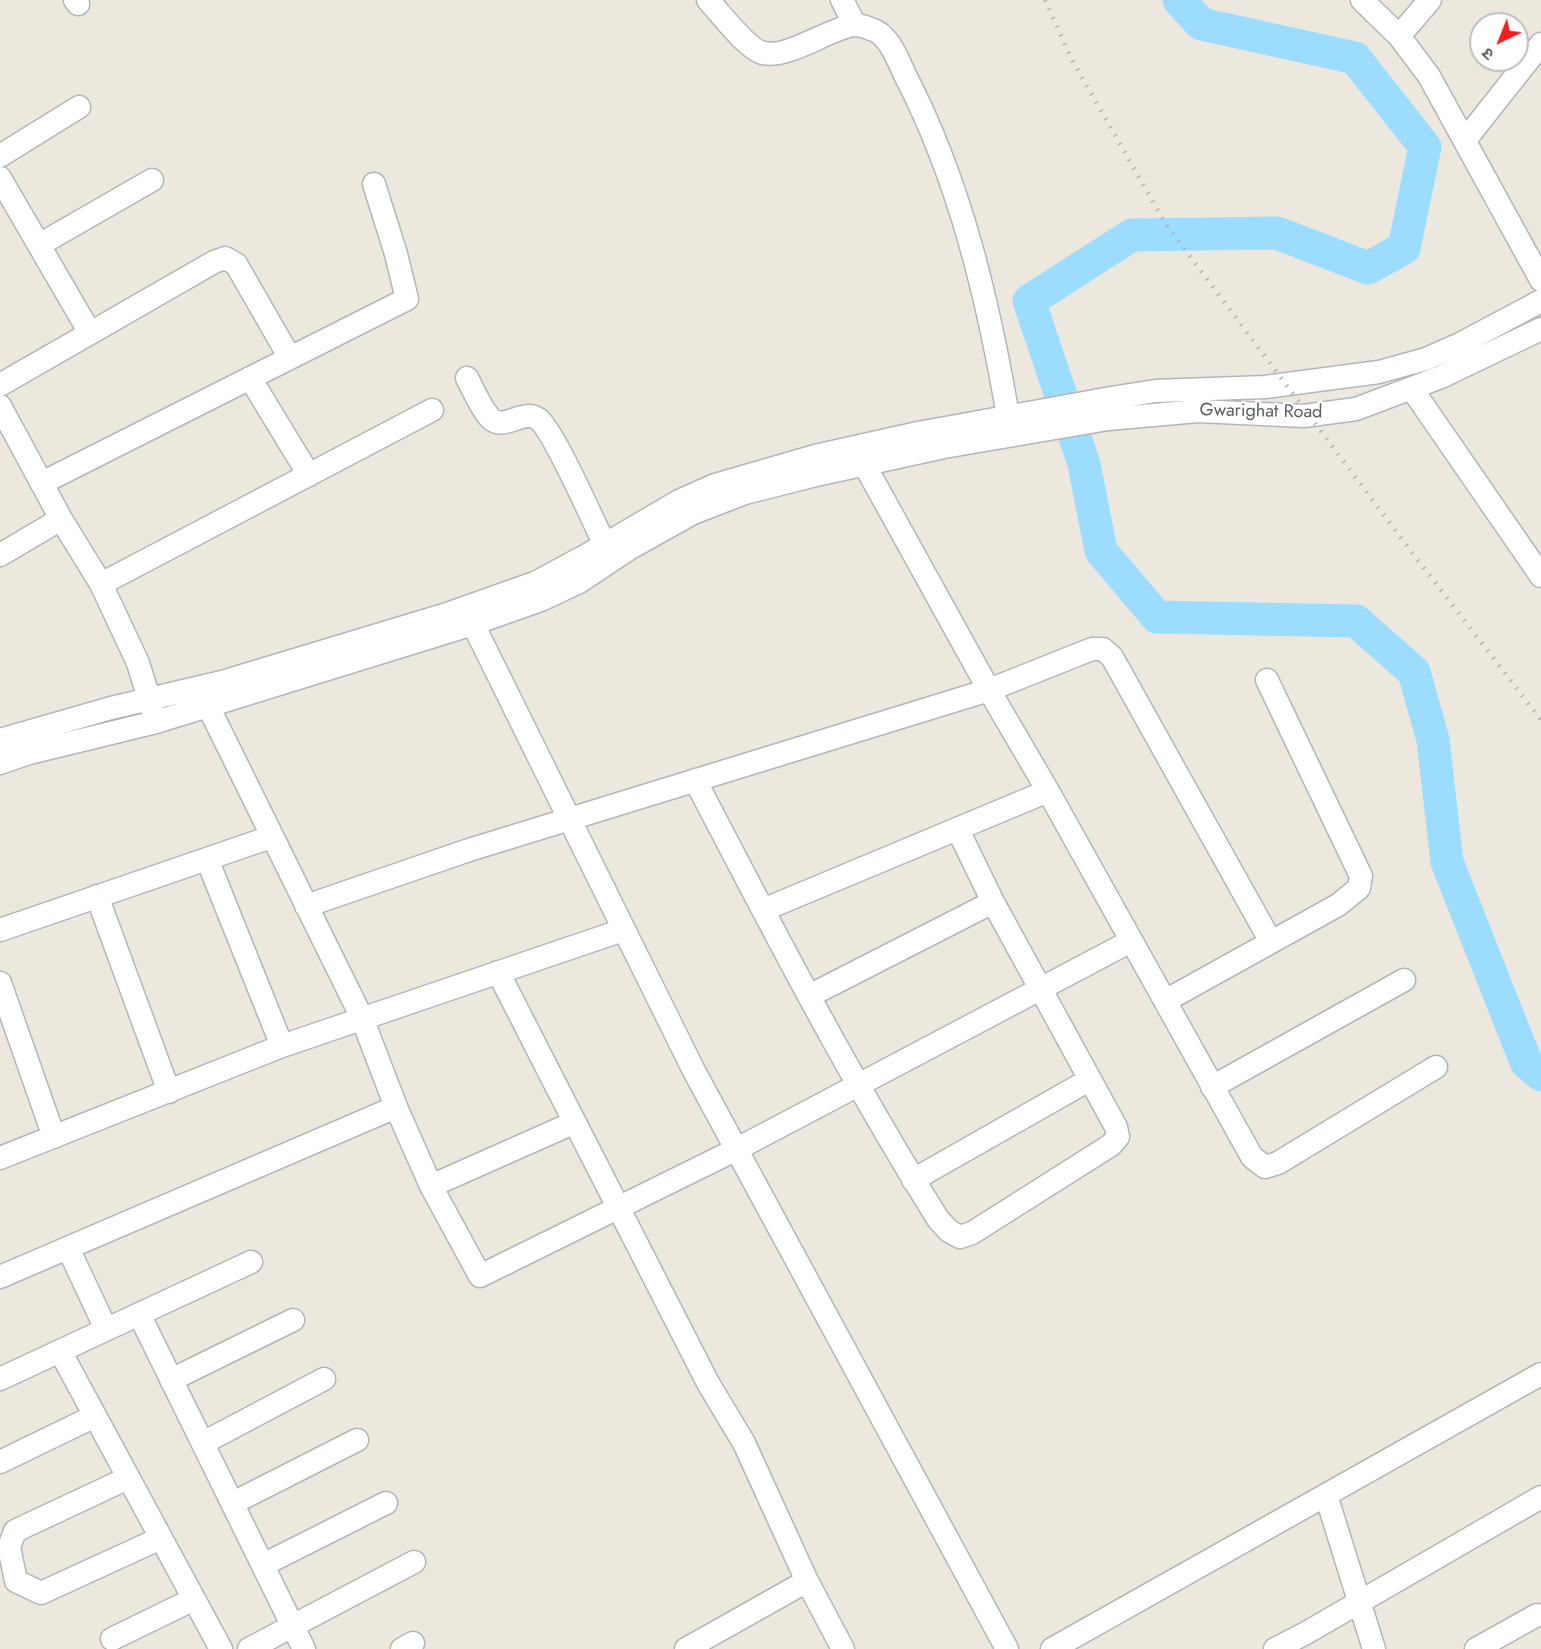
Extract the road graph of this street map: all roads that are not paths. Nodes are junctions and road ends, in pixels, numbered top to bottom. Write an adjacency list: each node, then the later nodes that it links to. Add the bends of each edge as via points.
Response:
1 (708, 0): 5 (street, via 744,40 762,53 780,52)
2 (842, 0): 5 (street)
3 (1362, 0): 6 (street)
4 (1430, 0): 6 (street)
5 (855, 25): 27 (street, via 875,29 888,42 919,101 944,161 979,272 996,345)
6 (1399, 36): 9 (street, via 1430,76)
7 (1541, 44): 9 (street)
8 (79, 107): 10 (street)
9 (1466, 139): 15 (street)
10 (0, 156)
11 (0, 178): 14 (street)
12 (152, 180): 14 (street)
13 (374, 184): 19 (street, via 406,299)
14 (39, 245): 18 (street)
15 (1541, 280)
16 (1541, 301): 25 (street, via 1426,359 1379,372 1265,387 1155,391)
17 (1541, 328): 23 (street, Gwarighat Road)
18 (90, 333): 19 (street, via 225,258 236,264); 22 (street)
19 (290, 358): 20 (street)
20 (250, 378): 29 (street); 30 (street)
21 (467, 378): 32 (street, via 491,420 500,423 528,416 537,418)
22 (0, 385)
23 (1412, 389): 25 (street, Gwarighat Road, via 1356,409 1304,416); 34 (street)
24 (0, 406): 30 (street)
25 (1110, 408): 27 (street)
26 (432, 410): 29 (street)
27 (1022, 420): 28 (street); 32 (street, via 815,456 715,485)
28 (864, 464): 36 (street, via 745,493 693,513 579,582); 38 (street)
29 (309, 475): 35 (street)
30 (42, 483): 31 (street)
31 (61, 519): 33 (street); 35 (street)
32 (605, 544): 39 (street, via 537,582 447,614)
33 (0, 555)
34 (1541, 576)
35 (100, 584): 39 (street, via 138,663)
36 (473, 624): 40 (street); 46 (street)
37 (1267, 680): 57 (street, via 1361,876 1359,888 1338,905)
38 (989, 690): 44 (street); 45 (street); 57 (street, via 1092,649 1103,649 1112,657)
39 (150, 700): 41 (street); 42 (street)
40 (208, 706): 41 (street); 48 (street)
41 (156, 722): 43 (street)
42 (0, 740)
43 (0, 763)
44 (695, 780): 46 (street); 53 (street)
45 (1048, 791): 47 (street); 56 (street)
46 (570, 819): 52 (street); 55 (street)
47 (958, 830): 51 (street); 53 (street)
48 (271, 837): 49 (street); 52 (street)
49 (207, 859): 50 (street); 65 (street)
50 (97, 896): 54 (street); 70 (street)
51 (993, 902): 61 (street); 62 (street)
52 (306, 906): 64 (street)
53 (763, 910): 62 (street)
54 (0, 930)
55 (623, 930): 58 (street); 74 (street)
56 (1131, 941): 61 (street); 63 (street)
57 (1271, 942): 63 (street)
58 (498, 972): 64 (street); 72 (street)
59 (1404, 980): 69 (street)
60 (0, 983): 73 (street)
61 (1040, 990): 67 (street); 68 (street)
62 (809, 996): 68 (street)
63 (1165, 1001): 69 (street)
64 (362, 1018): 65 (street); 71 (street)
65 (282, 1046): 70 (street)
66 (1436, 1067): 69 (street, via 1278,1163 1264,1167 1252,1157)
67 (1089, 1080): 76 (street); 76 (street, via 1118,1137 972,1233 960,1237 949,1231)
68 (857, 1084): 74 (street); 76 (street)
69 (1212, 1087)
70 (169, 1092): 73 (street)
71 (396, 1107): 77 (street); 79 (street)
72 (573, 1123): 77 (street); 78 (street)
73 (54, 1137): 75 (street)
74 (737, 1149): 78 (street); 113 (street)
75 (0, 1158)
76 (913, 1180)
77 (431, 1186): 78 (street, via 480,1276)
78 (619, 1208): 102 (street, via 708,1383 744,1443)
79 (68, 1248): 81 (street); 84 (street)
80 (251, 1262): 82 (street)
81 (0, 1277)
82 (139, 1314): 84 (street); 89 (street)
83 (293, 1320): 89 (street)
84 (106, 1329): 85 (street)
85 (60, 1351): 87 (street); 90 (street)
86 (1541, 1374): 95 (street)
87 (0, 1379)
88 (324, 1379): 92 (street)
89 (171, 1380): 92 (street)
90 (94, 1416): 93 (street); 94 (street)
91 (357, 1440): 97 (street)
92 (203, 1443): 97 (street)
93 (0, 1462)
94 (128, 1478): 99 (street); 99 (street, via 15,1531 9,1546 16,1581 41,1593)
95 (1326, 1496): 104 (street); 114 (street)
96 (1541, 1497): 104 (street)
97 (233, 1503): 101 (street)
98 (386, 1503): 101 (street)
99 (161, 1538): 103 (street)
100 (414, 1562): 106 (street)
101 (263, 1565): 106 (street)
102 (807, 1581): 111 (street); 112 (street)
103 (194, 1599): 107 (street); 108 (street)
104 (1359, 1601): 115 (street); 116 (street)
105 (1537, 1615): 117 (street)
106 (293, 1626): 109 (street); 110 (street)
107 (112, 1639)
108 (221, 1649)
109 (249, 1649)
110 (304, 1649)
111 (686, 1649)
112 (843, 1649)
113 (1006, 1649)
114 (1052, 1649)
115 (1275, 1649)
116 (1374, 1649)
117 (1476, 1649)

